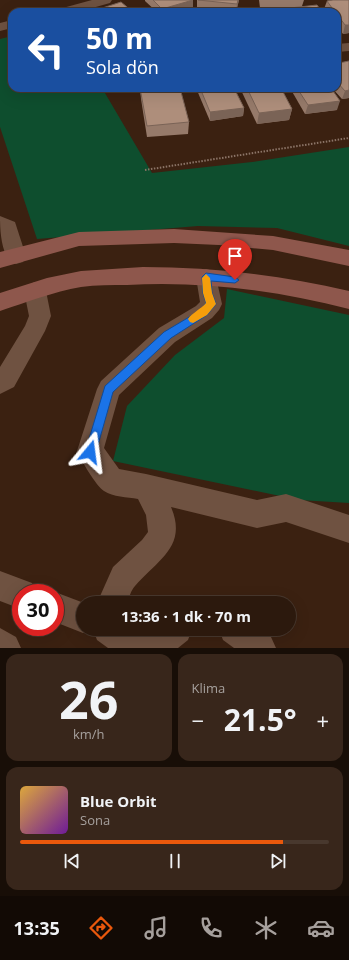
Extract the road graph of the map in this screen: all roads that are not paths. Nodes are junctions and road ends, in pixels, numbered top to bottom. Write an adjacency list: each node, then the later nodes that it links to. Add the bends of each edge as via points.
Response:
1 (106, 0): 2 (street)
2 (78, 8)
3 (0, 223): 4 (street, via 8,227)
4 (8, 258): 5 (street, via 79,239 174,236 273,243)
5 (349, 258)
6 (206, 277): 7 (street, via 146,275 76,280); 8 (street, via 263,283); 11 (street, via 211,304 204,312 167,335 109,389 90,452 112,481)
7 (35, 291): 9 (street); 10 (street, via 40,316 6,379)
8 (349, 300)
9 (0, 302)
10 (0, 384)
11 (146, 487): 12 (street, via 257,514 286,508); 15 (street, via 160,513 162,536 152,550 123,577)
12 (349, 529)
13 (0, 586): 14 (street)
14 (12, 591)
15 (115, 596)
16 (64, 611): 17 (street)
17 (76, 615)
18 (118, 636): 23 (street)
19 (168, 636): 24 (street)
20 (244, 636): 25 (street)
21 (0, 644): 22 (street)
22 (5, 648)
23 (134, 648)
24 (153, 648)
25 (260, 648)

